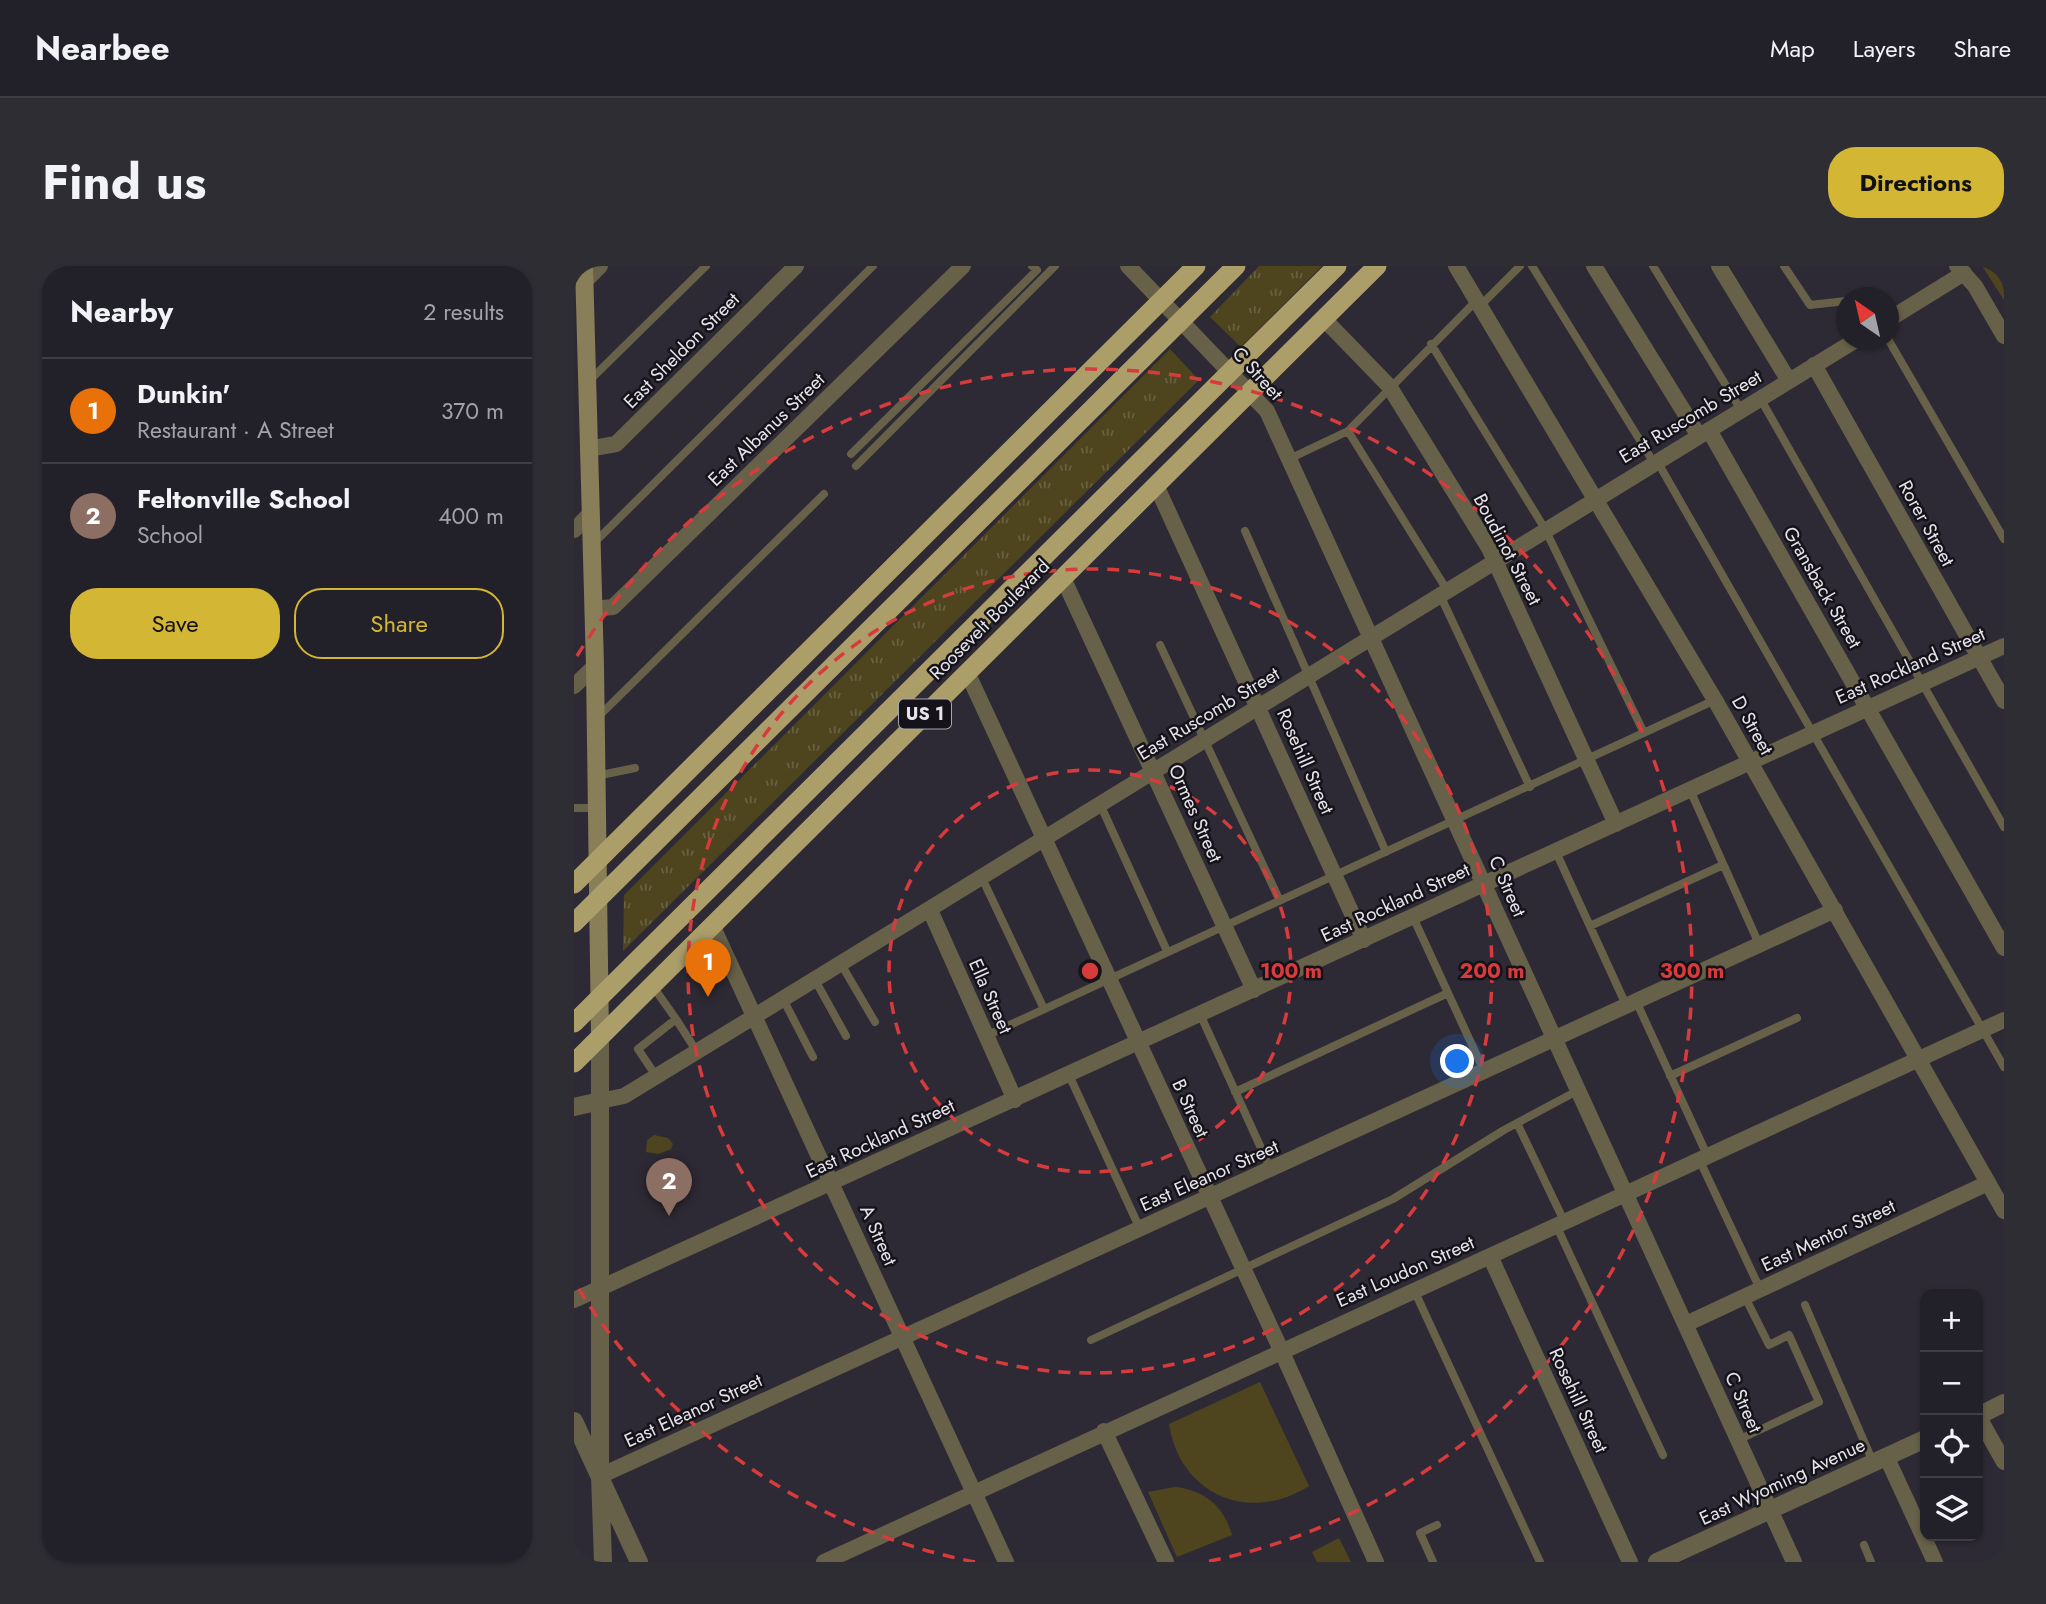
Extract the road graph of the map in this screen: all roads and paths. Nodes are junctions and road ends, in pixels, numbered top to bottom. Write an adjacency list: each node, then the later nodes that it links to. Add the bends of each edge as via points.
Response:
1 (600, 266): 21 (street)
2 (706, 266): 35 (lane)
3 (796, 266): 43 (street, East Sheldon Street, via 615,444)
4 (873, 266): 57 (lane)
5 (963, 266): 62 (street, East Albanus Street, via 613,607)
6 (1032, 266): 44 (lane, via 1037,270)
7 (1055, 266): 47 (lane)
8 (1128, 266): 22 (street, C Street)
9 (1196, 266): 22 (highway)
10 (1236, 266): 27 (highway)
11 (1337, 266): 33 (highway, Roosevelt Boulevard / US 1)
12 (1377, 266): 26 (highway, Roosevelt Boulevard / US 1)
13 (1456, 266): 24 (street, D Street)
14 (1520, 266): 24 (lane)
15 (1532, 266): 46 (lane)
16 (1594, 266): 42 (street, Gransback Street)
17 (1653, 266): 40 (lane)
18 (1719, 266): 34 (street)
19 (1784, 266): 23 (lane, via 1810,305)
20 (1960, 270): 25 (street); 28 (street)
21 (580, 278): 35 (main road)
22 (1162, 300): 27 (street, C Street); 36 (highway)
23 (1836, 302)
24 (1478, 303): 29 (lane); 51 (street, D Street)
25 (1899, 307)
26 (1324, 319): 37 (street, Boudinot Street); 38 (highway, Roosevelt Boulevard / US 1)
27 (1181, 321): 33 (street, C Street); 49 (highway)
28 (2004, 336)
29 (1432, 344): 37 (lane); 54 (lane)
30 (1839, 350): 32 (street, East Ruscomb Street)
31 (1894, 350): 56 (lane)
32 (1814, 365): 34 (street, East Ruscomb Street); 66 (street, Rorer Street)
33 (1231, 372): 38 (street, C Street); 122 (highway, Roosevelt Boulevard / US 1)
34 (1789, 381): 39 (street, East Ruscomb Street)
35 (587, 383): 43 (main road)
36 (1076, 385): 49 (highway); 68 (highway)
37 (1389, 386): 41 (lane); 58 (street, Boudinot Street)
38 (1250, 392): 45 (street, C Street, via 1267,411); 48 (highway, Roosevelt Boulevard / US 1)
39 (1760, 398): 40 (street, East Ruscomb Street); 71 (lane)
40 (1741, 410): 42 (street, East Ruscomb Street)
41 (1348, 430): 45 (lane); 60 (lane)
42 (1704, 433): 46 (street, East Ruscomb Street); 76 (street, Gransback Street)
43 (588, 449): 52 (main road)
44 (851, 454)
45 (1289, 459): 63 (street, C Street)
46 (1656, 462): 51 (street, East Ruscomb Street); 78 (lane)
47 (856, 466)
48 (1156, 485): 59 (highway, Roosevelt Boulevard / US 1); 75 (street, Rosehill Street)
49 (1008, 493): 61 (highway)
50 (824, 494): 77 (lane)
51 (1597, 498): 54 (street, East Ruscomb Street); 73 (street, D Street)
52 (590, 514): 53 (street); 57 (main road)
53 (574, 530)
54 (1545, 530): 58 (street, East Ruscomb Street); 79 (lane)
55 (1245, 531): 70 (lane)
56 (2004, 539)
57 (590, 546): 62 (main road)
58 (1495, 561): 60 (street, East Ruscomb Street); 81 (street, Boudinot Street)
59 (1063, 578): 69 (highway, Roosevelt Boulevard / US 1); 84 (street, Ormes Street)
60 (1444, 592): 63 (street, East Ruscomb Street); 86 (lane)
61 (902, 598): 68 (highway); 103 (highway)
62 (593, 609): 67 (main road)
63 (1371, 637): 70 (street, East Ruscomb Street); 91 (street, C Street)
64 (1160, 645): 80 (lane)
65 (2004, 646): 66 (street, East Rockland Street)
66 (1979, 658): 71 (street, East Rockland Street); 74 (street, Rorer Street)
67 (595, 666): 72 (street); 77 (main road)
68 (792, 667): 97 (highway)
69 (967, 672): 94 (street, B Street); 109 (highway, Roosevelt Boulevard / US 1)
70 (1309, 677): 75 (street, East Ruscomb Street); 95 (lane)
71 (1923, 683): 76 (street, East Rockland Street); 93 (lane)
72 (574, 686)
73 (1715, 700): 79 (lane); 82 (street, D Street)
74 (2004, 701)
75 (1259, 708): 80 (street, East Ruscomb Street); 99 (street, Rosehill Street)
76 (1867, 708): 78 (street, East Rockland Street); 114 (street, Gransback Street)
77 (595, 720): 85 (main road)
78 (1811, 732): 82 (street, East Rockland Street); 133 (lane)
79 (1644, 733): 81 (lane)
80 (1204, 739): 84 (street, East Ruscomb Street); 104 (lane)
81 (1587, 760): 86 (lane); 92 (street, Boudinot Street)
82 (1749, 761): 87 (street, East Rockland Street); 106 (street, D Street)
83 (635, 768): 85 (lane)
84 (1153, 770): 88 (street, East Ruscomb Street); 110 (street, Ormes Street)
85 (596, 776): 90 (main road)
86 (1530, 787): 91 (lane)
87 (1690, 790): 92 (street, East Rockland Street); 98 (lane)
88 (1100, 804): 94 (street, East Ruscomb Street); 115 (lane)
89 (574, 808): 90 (lane)
90 (597, 808): 97 (main road)
91 (1455, 821): 95 (lane); 102 (street, C Street)
92 (1616, 824): 96 (street, East Rockland Street)
93 (2004, 827)
94 (1044, 840): 100 (street, East Ruscomb Street); 117 (street, B Street)
95 (1386, 852): 99 (lane)
96 (1556, 852): 102 (street, East Rockland Street); 111 (lane)
97 (598, 860): 101 (highway); 103 (main road)
98 (1723, 865): 111 (lane); 113 (lane)
99 (1334, 875): 104 (lane); 112 (street, Rosehill Street)
100 (982, 878): 105 (street, East Ruscomb Street); 125 (lane)
101 (574, 884)
102 (1484, 885): 107 (street, East Rockland Street); 137 (street, C Street)
103 (598, 899): 108 (highway); 122 (main road)
104 (1279, 900): 110 (lane)
105 (930, 910): 116 (street, East Ruscomb Street); 134 (street, Ella Street)
106 (1835, 910): 113 (street, East Eleanor Street); 141 (street, D Street)
107 (1413, 917): 112 (street, East Rockland Street); 121 (lane)
108 (574, 923)
109 (712, 925): 119 (highway, Roosevelt Boulevard / US 1); 127 (street, A Street)
110 (1223, 925): 115 (lane); 120 (street, Ormes Street)
111 (1590, 926): 124 (lane)
112 (1364, 940): 120 (street, East Rockland Street)
113 (1759, 944): 124 (street, East Eleanor Street)
114 (2004, 948)
115 (1167, 951): 117 (lane)
116 (841, 964): 118 (street, East Ruscomb Street); 131 (lane)
117 (1108, 978): 125 (lane); 138 (street, B Street)
118 (814, 980): 123 (street, East Ruscomb Street); 136 (lane)
119 (652, 985): 129 (lane); 135 (highway, Roosevelt Boulevard / US 1)
120 (1254, 990): 126 (street, East Rockland Street)
121 (1448, 993): 144 (lane); 149 (lane)
122 (599, 998): 132 (highway, Roosevelt Boulevard / US 1); 135 (main road)
123 (783, 999): 127 (street, East Ruscomb Street); 140 (lane)
124 (1631, 1003): 137 (street, East Eleanor Street); 147 (lane)
125 (1044, 1009): 134 (lane)
126 (1200, 1014): 138 (street, East Rockland Street); 149 (lane)
127 (755, 1016): 139 (street, East Ruscomb Street); 156 (street, A Street)
128 (1797, 1018): 147 (lane)
129 (676, 1019): 139 (lane); 146 (lane, via 638,1049)
130 (2004, 1020): 133 (street, East Loudon Street)
131 (875, 1022)
132 (574, 1023)
133 (1983, 1030): 141 (street, East Loudon Street); 143 (lane)
134 (986, 1035): 150 (street, Ella Street)
135 (600, 1037): 142 (highway, Roosevelt Boulevard / US 1); 151 (street)
136 (846, 1037)
137 (1554, 1038): 144 (street, East Eleanor Street); 148 (street, C Street)
138 (1138, 1043): 145 (street, East Rockland Street); 159 (street, B Street)
139 (696, 1052): 146 (street, East Ruscomb Street)
140 (813, 1057)
141 (1919, 1059): 154 (street, East Loudon Street); 157 (street, D Street)
142 (574, 1063)
143 (2004, 1067)
144 (1484, 1071): 155 (street, East Eleanor Street)
145 (1069, 1075): 150 (street, East Rockland Street); 162 (lane)
146 (656, 1076): 151 (street, East Ruscomb Street, via 624,1096)
147 (1670, 1076): 154 (lane)
148 (1577, 1091): 153 (lane); 158 (street, C Street)
149 (1235, 1092): 155 (lane)
150 (1015, 1100): 156 (street, East Rockland Street)
151 (600, 1101): 152 (street, East Ruscomb Street); 165 (street)
152 (574, 1107)
153 (1517, 1123): 161 (lane); 164 (lane, via 1393,1199)
154 (1703, 1157): 158 (street, East Loudon Street); 167 (lane)
155 (1271, 1170): 159 (street, East Eleanor Street)
156 (833, 1183): 165 (street, East Rockland Street); 172 (street, A Street)
157 (1987, 1183): 160 (street, D Street); 167 (street, East Mentor Street)
158 (1625, 1192): 161 (street, East Loudon Street); 171 (street, C Street)
159 (1209, 1197): 162 (street, East Eleanor Street); 164 (street, B Street)
160 (2004, 1211)
161 (1560, 1223): 163 (street, East Loudon Street); 182 (lane)
162 (1140, 1229): 172 (street, East Eleanor Street)
163 (1490, 1256): 166 (street, East Loudon Street); 198 (street, Rosehill Street)
164 (1242, 1269): 173 (lane); 174 (street, B Street)
165 (602, 1287): 169 (street, East Rockland Street); 185 (street)
166 (1413, 1290): 174 (street, East Loudon Street); 197 (lane)
167 (1760, 1290): 168 (street, East Mentor Street)
168 (1745, 1297): 171 (street, East Mentor Street); 180 (lane, via 1769,1345 1789,1335 1819,1402)
169 (574, 1300)
170 (1805, 1305): 183 (lane)
171 (1686, 1324): 180 (street, C Street)
172 (901, 1337): 185 (street, East Eleanor Street); 186 (street, A Street)
173 (1091, 1340)
174 (1281, 1350): 179 (street, East Loudon Street); 195 (street, B Street)
175 (2004, 1403): 176 (street)
176 (1980, 1415)
177 (574, 1421): 185 (street)
178 (1983, 1425): 184 (street)
179 (1104, 1431): 186 (street, East Loudon Street); 194 (street)
180 (1738, 1440): 187 (street, C Street)
181 (1920, 1441): 183 (street, East Wyoming Avenue)
182 (1663, 1455)
183 (1880, 1459): 187 (street, East Wyoming Avenue); 202 (street)
184 (2004, 1462)
185 (600, 1476): 190 (street); 191 (street)
186 (973, 1494): 192 (street, East Loudon Street); 193 (street, A Street)
187 (1770, 1510): 199 (street, East Wyoming Avenue); 200 (street, C Street)
188 (1437, 1525): 196 (lane, via 1420,1533)
189 (1864, 1545): 201 (lane)
190 (603, 1562)
191 (639, 1562)
192 (824, 1562)
193 (1006, 1562)
194 (1166, 1562)
195 (1376, 1562)
196 (1433, 1562)
197 (1540, 1562)
198 (1630, 1562)
199 (1657, 1562)
200 (1794, 1562)
201 (1871, 1562)
202 (1935, 1562)

